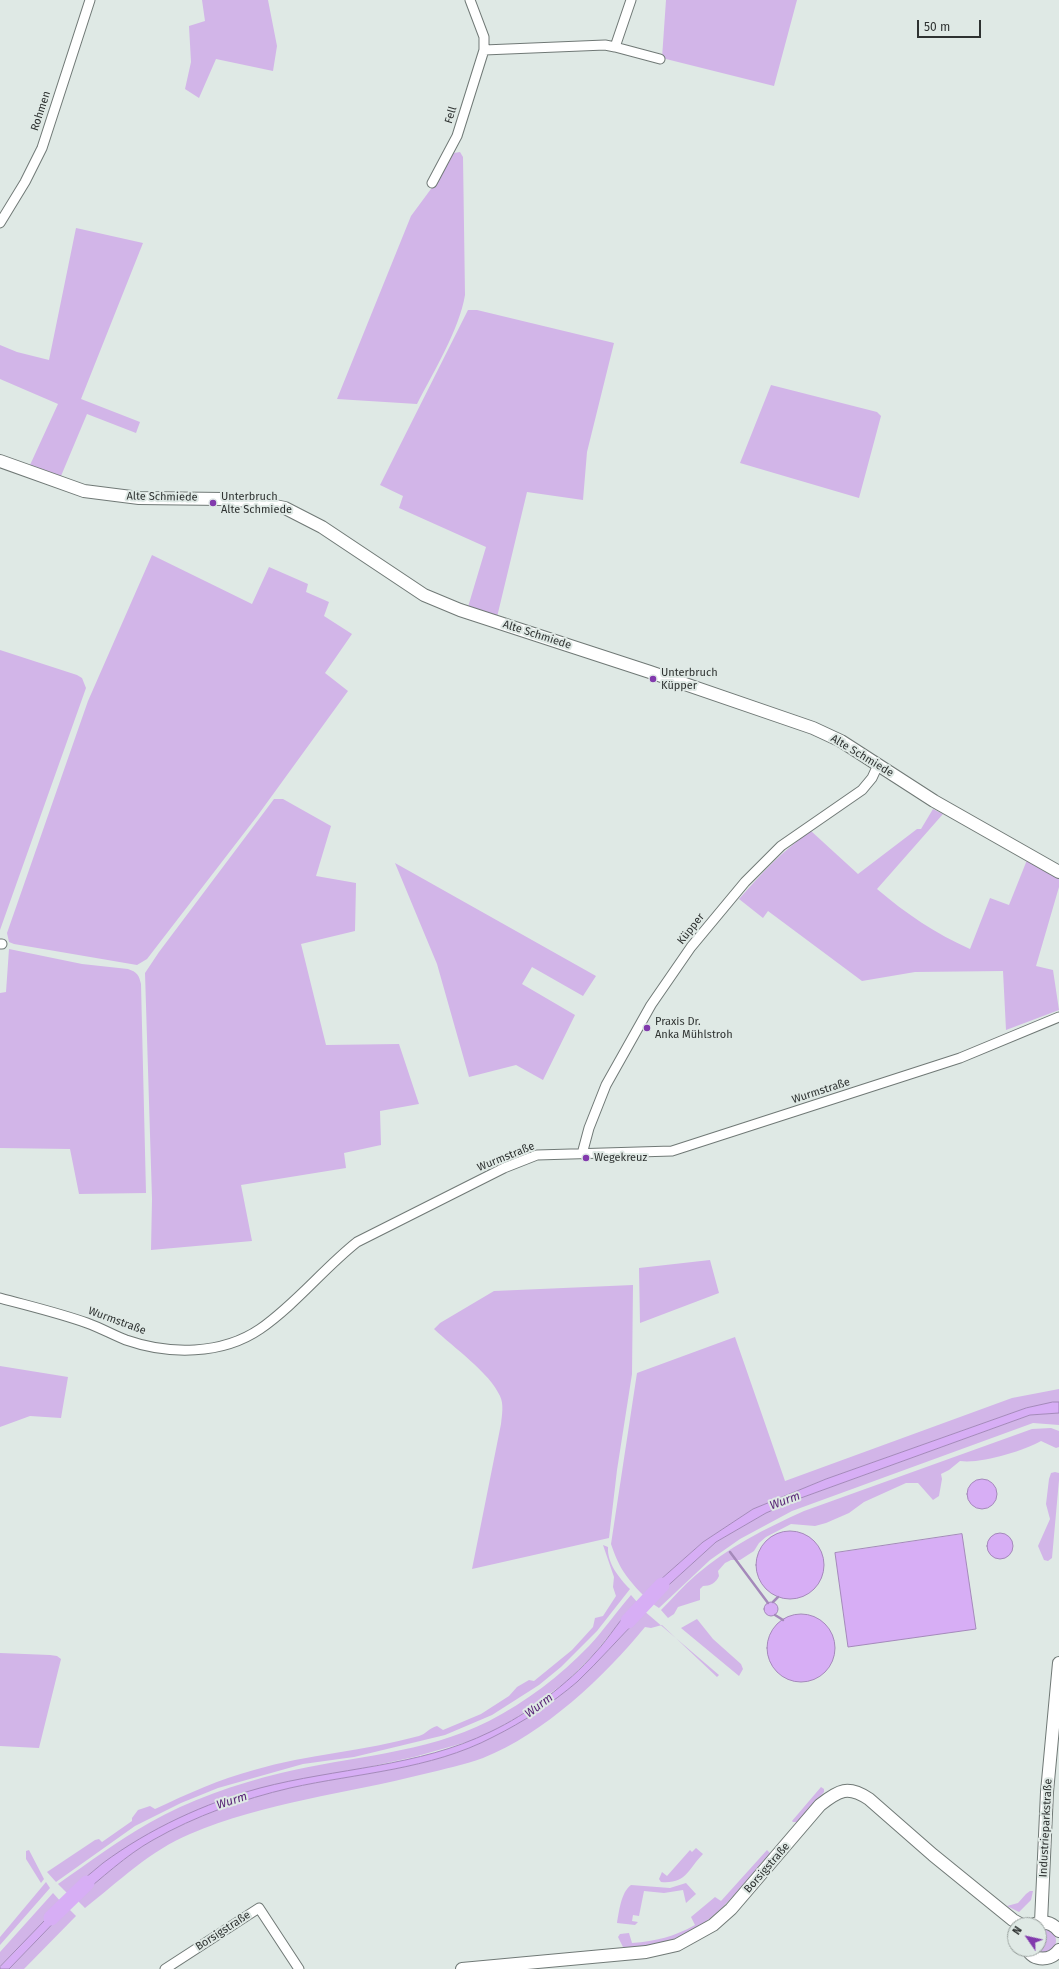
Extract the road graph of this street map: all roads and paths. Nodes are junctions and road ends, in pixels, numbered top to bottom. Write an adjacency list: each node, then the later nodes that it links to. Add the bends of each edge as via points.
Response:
1 (90, 0): 8 (street, Rohmen, via 42,148)
2 (470, 0): 5 (street, Fell, via 484,37)
3 (631, 0): 4 (street)
4 (615, 47): 5 (street, via 604,45); 6 (street)
5 (484, 50): 7 (street, Fell, via 457,136)
6 (660, 58)
7 (432, 183)
8 (0, 223)
9 (0, 461): 10 (street, Alte Schmiede, via 84,492 139,498 250,501 285,508 322,527 424,595 460,610 813,728 841,741)
10 (878, 765): 11 (street, Alte Schmiede, via 934,801); 13 (street, Küpper, via 862,790 781,846 745,882 691,947 651,1005 606,1085)
11 (1059, 872)
12 (1059, 1017): 13 (street, Wurmstraße, via 960,1058 672,1151)
13 (582, 1154): 14 (street, Wurmstraße, via 537,1155 504,1168 376,1231 340,1255 273,1320 245,1337 205,1349 177,1351 158,1348 127,1340 56,1312)
14 (0, 1298)
15 (1059, 1663): 17 (street, Industrieparkstraße)
16 (1009, 1917): 24 (street, Borsigstraße, via 933,1855 869,1798 859,1792 848,1790 834,1795 820,1805 731,1909 704,1931 678,1945 646,1952)
17 (1037, 1917)
18 (1047, 1924): 19 (street, Industrieparkstraße, via 1052,1924)
19 (1059, 1931)
20 (1059, 1950): 21 (street, via 1051,1958)
21 (1036, 1964)
22 (165, 1969): 23 (street, Borsigstraße, via 259,1908)
23 (299, 1969)
24 (462, 1969)

